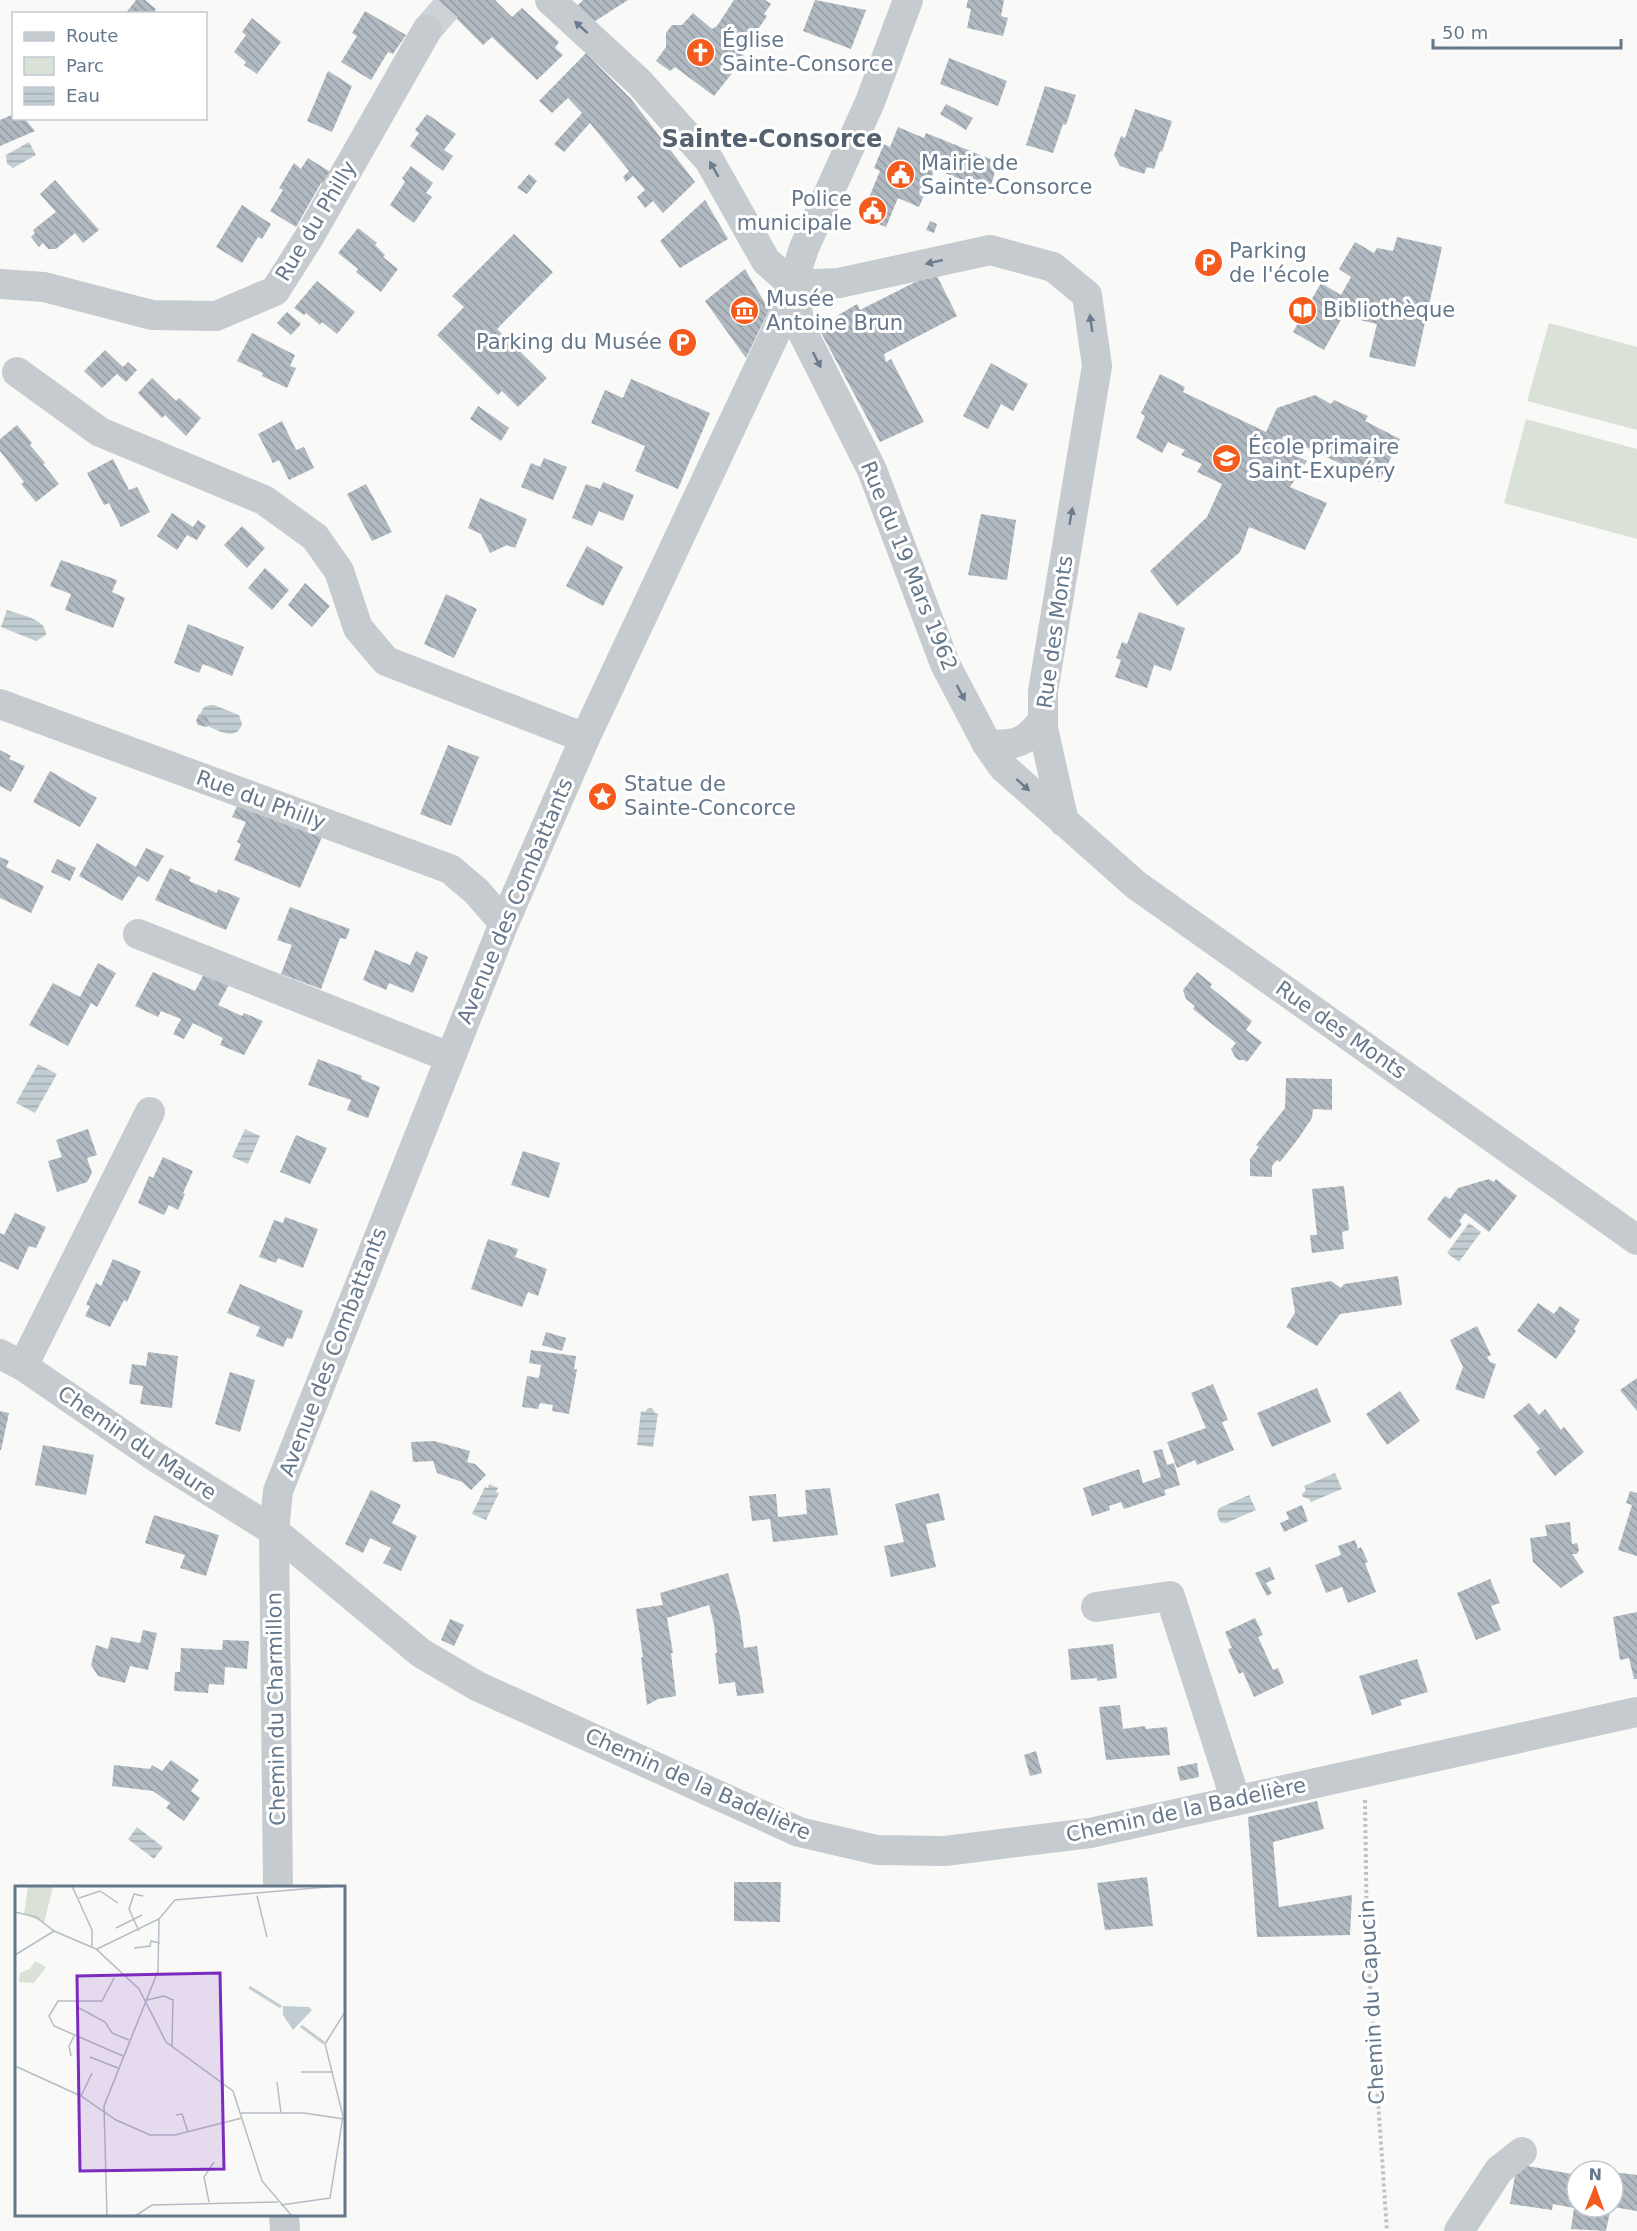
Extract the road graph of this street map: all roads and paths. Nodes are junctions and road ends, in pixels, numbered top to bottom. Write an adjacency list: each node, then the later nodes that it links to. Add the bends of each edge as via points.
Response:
1 (550, 0): 5 (street, one-way to 1, via 766,261 709,160 639,81)
2 (908, 0): 5 (street, Avenue des Combattants, via 870,102 804,248)
3 (427, 30): 4 (street, Rue du Philly, via 275,291 216,316 152,315 44,287)
4 (0, 284)
5 (794, 285): 8 (street, Rue des Monts, one-way to 5, via 1047,658 1097,366 1087,295 1053,267 990,250 839,283); 9 (street, Avenue des Combattants, via 780,323); 10 (street, Rue du 19 Mars 1962, one-way to 10, via 800,327 872,470 945,664)
6 (17, 372): 9 (street, via 100,432 264,500 315,537 339,571 358,628 386,661)
7 (0, 704): 12 (street, Rue du Philly, via 450,869)
8 (1043, 719): 10 (street, via 1023,741); 11 (street, Rue des Monts)
9 (585, 738): 12 (street, Avenue des Combattants)
10 (987, 744): 11 (street, Rue du 19 Mars 1962, one-way to 11, via 1003,767)
11 (1064, 822): 16 (street, Rue des Monts, via 1136,885)
12 (504, 923): 14 (street, Avenue des Combattants)
13 (138, 934): 14 (street)
14 (449, 1057): 18 (street, Avenue des Combattants, via 278,1491)
15 (150, 1112): 17 (street)
16 (1637, 1240)
17 (12, 1360): 18 (street, Chemin du Maure)
18 (274, 1531): 22 (street, Chemin de la Badelière, via 421,1653 477,1686 799,1832 877,1850 945,1851 1090,1833); 23 (street, Chemin du Charmillon)
19 (1096, 1607): 22 (street, via 1170,1596)
20 (1637, 1712): 21 (street, Chemin de la Badelière)
21 (1365, 1772): 22 (street, Chemin de la Badelière); 27 (path, Chemin du Capucin, via 1367,1941)
22 (1236, 1800)
23 (278, 1886)
24 (1522, 2152): 28 (street, via 1499,2170)
25 (284, 2216): 26 (street)
26 (285, 2231)
27 (1387, 2231)
28 (1459, 2231)

